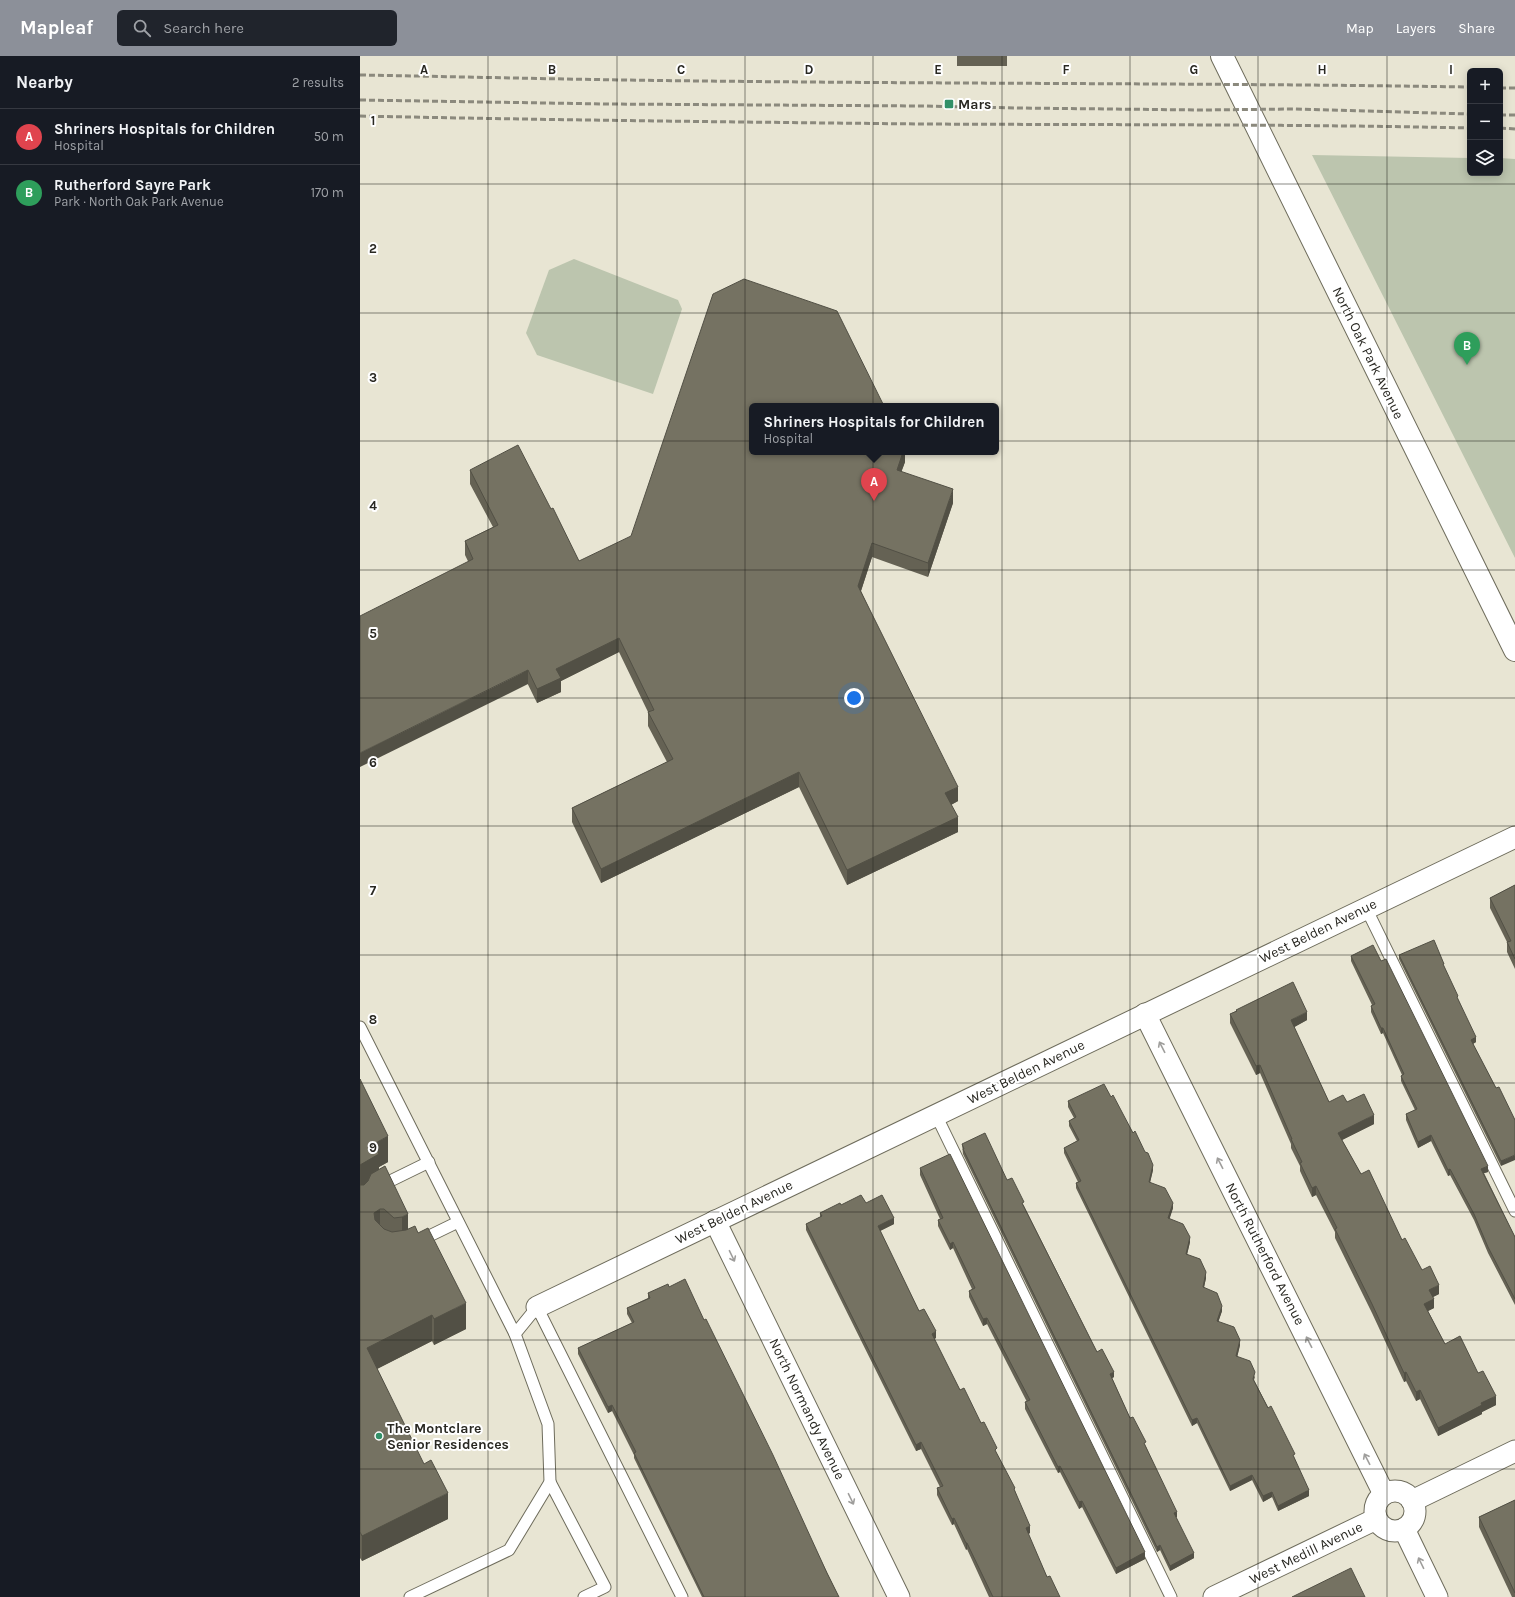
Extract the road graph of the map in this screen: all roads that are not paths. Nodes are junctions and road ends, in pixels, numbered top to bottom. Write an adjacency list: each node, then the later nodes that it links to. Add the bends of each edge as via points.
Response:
1 (1222, 56): 2 (street, North Oak Park Avenue)
2 (1515, 650)
3 (1515, 837): 4 (street, West Belden Avenue)
4 (1366, 908): 5 (street, West Belden Avenue); 10 (lane)
5 (1145, 1014): 7 (street, West Belden Avenue); 18 (street, North Rutherford Avenue, one-way to 5)
6 (360, 1027): 8 (lane)
7 (936, 1114): 11 (street, West Belden Avenue); 26 (lane)
8 (428, 1162): 9 (lane); 12 (lane)
9 (370, 1191)
10 (1515, 1211)
11 (715, 1221): 14 (street, West Belden Avenue); 25 (street, North Normandy Avenue, one-way to 25)
12 (458, 1222): 13 (lane); 15 (lane)
13 (411, 1246)
14 (537, 1307): 15 (lane); 24 (lane)
15 (515, 1334): 17 (lane, via 548,1424)
16 (1515, 1451): 19 (street)
17 (550, 1482): 22 (lane, via 509,1550); 23 (lane, via 606,1587)
18 (1384, 1494): 19 (street, via 1397,1490); 20 (street, via 1376,1502)
19 (1412, 1501): 21 (street, via 1415,1507 1413,1519)
20 (1376, 1519): 21 (street, via 1385,1528); 27 (street, West Medill Avenue)
21 (1404, 1529): 28 (street, one-way to 21)
22 (410, 1597)
23 (584, 1597)
24 (682, 1597)
25 (900, 1597)
26 (1171, 1597)
27 (1214, 1597)
28 (1437, 1597)

